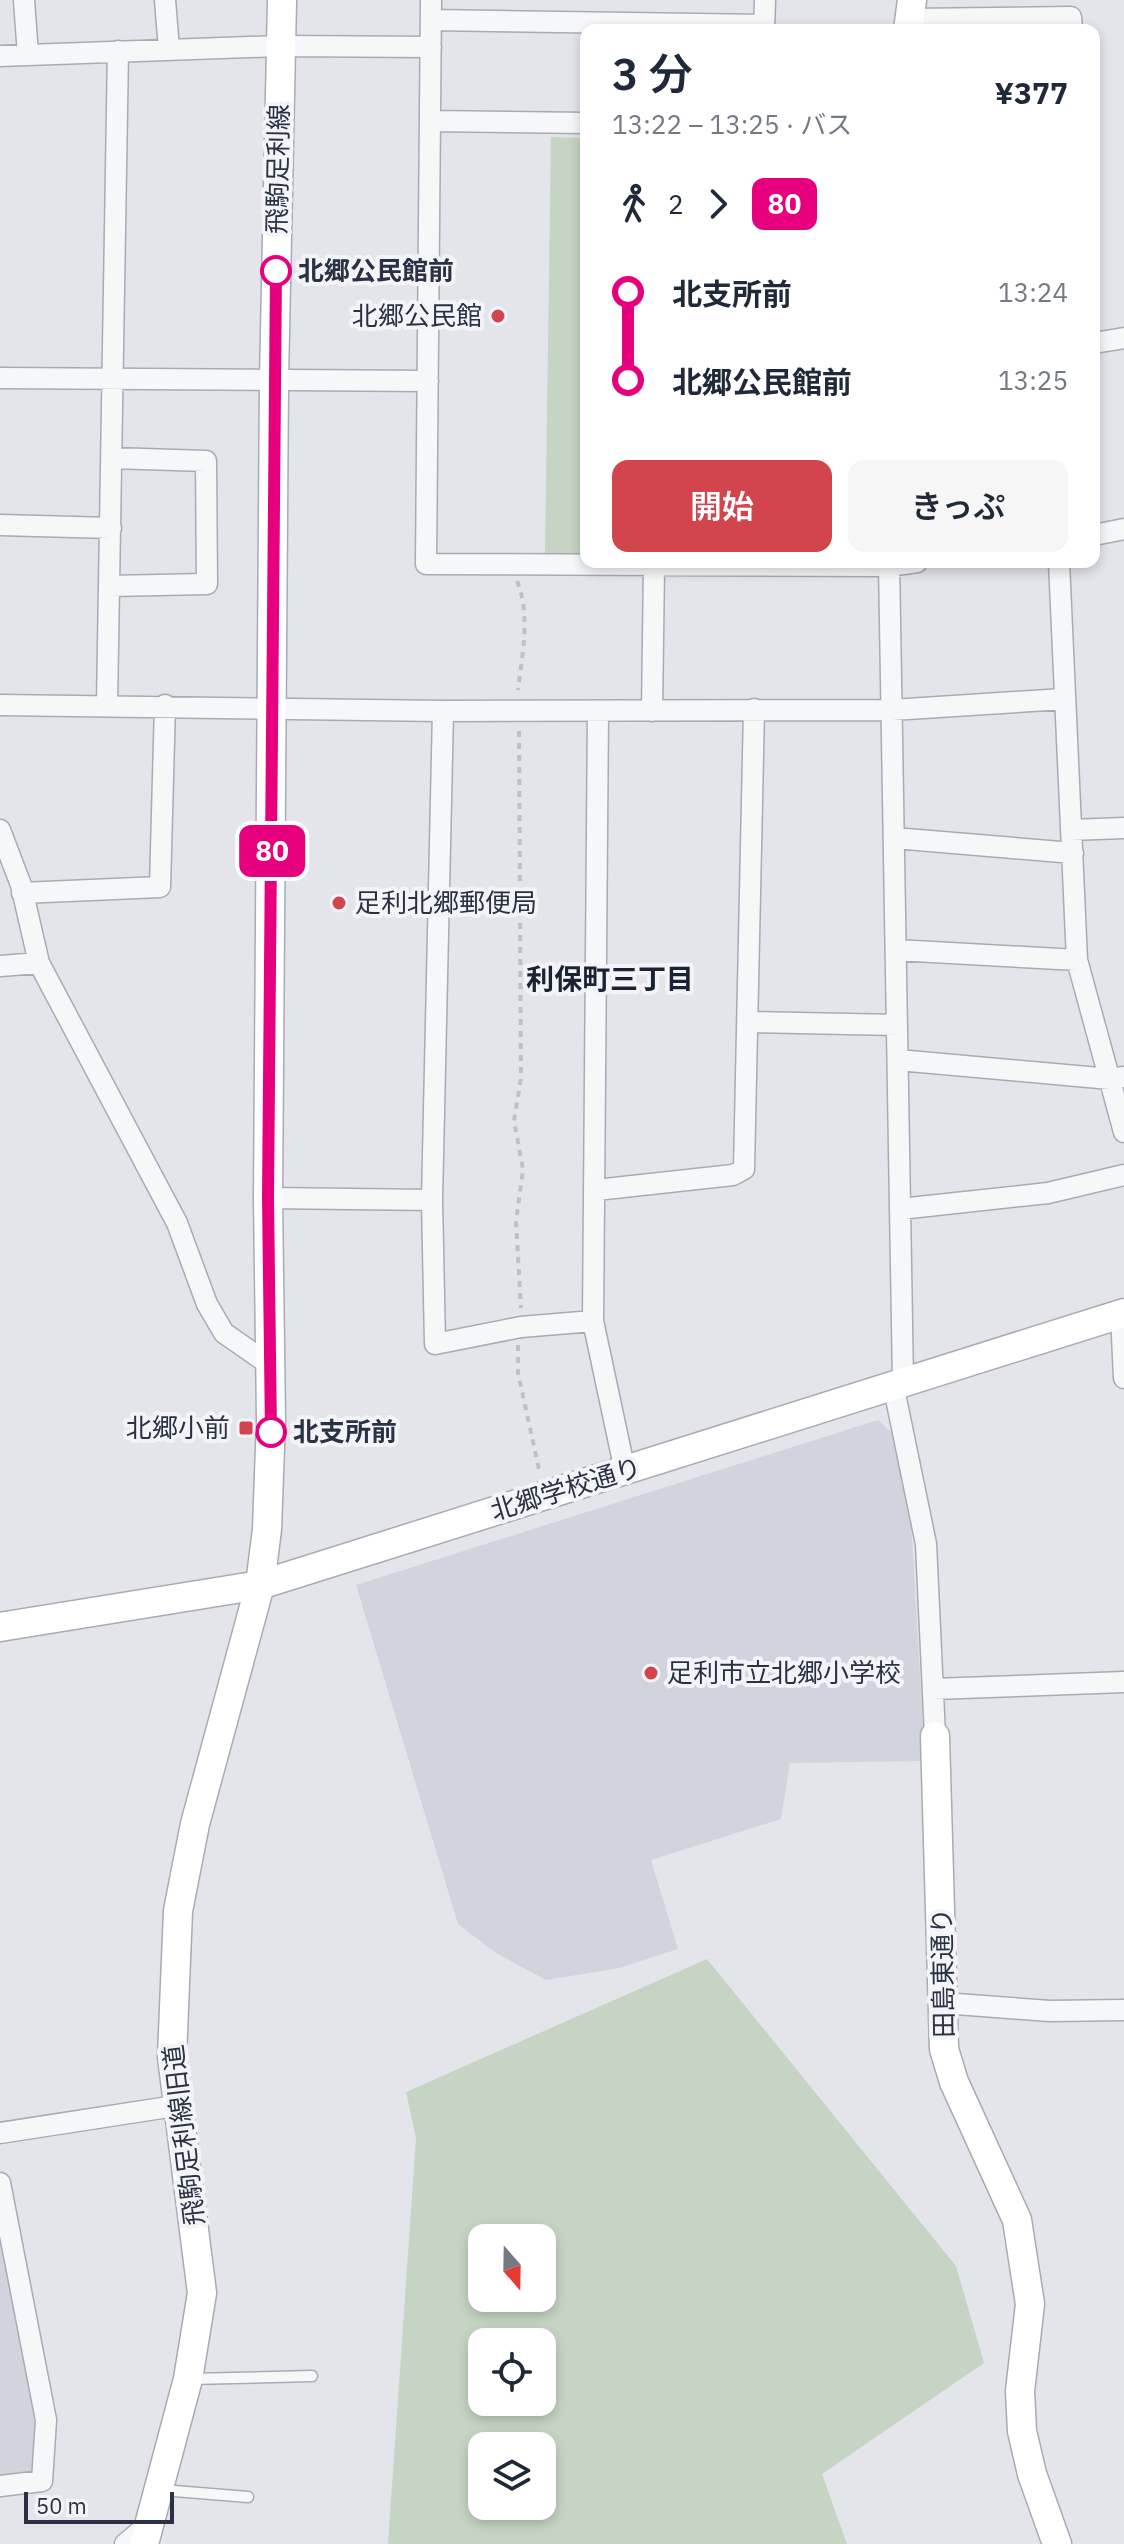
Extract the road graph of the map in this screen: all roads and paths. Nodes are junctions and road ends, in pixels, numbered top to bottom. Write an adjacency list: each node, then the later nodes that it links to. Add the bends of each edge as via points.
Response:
1 (24, 0): 14 (street)
2 (165, 0): 12 (street)
3 (282, 0): 10 (street, 飛駒足利線)
4 (765, 0): 9 (street)
5 (431, 10): 8 (street); 11 (street)
6 (910, 16): 7 (street)
7 (1070, 16)
8 (705, 24)
9 (764, 24)
10 (280, 46): 11 (street); 12 (street); 22 (street, 飛駒足利線)
11 (431, 47): 16 (street)
12 (169, 49): 13 (street)
13 (118, 51): 14 (street); 21 (street)
14 (28, 55): 15 (street)
15 (0, 56)
16 (430, 121): 17 (street); 23 (street)
17 (580, 123)
18 (1124, 338): 19 (street)
19 (1100, 342)
20 (0, 378): 21 (street)
21 (114, 379): 22 (street); 24 (street)
22 (274, 380): 23 (street); 39 (street, 飛駒足利線)
23 (428, 381): 29 (street, via 426,564)
24 (112, 458): 26 (street); 34 (street, via 206,461 207,584)
25 (0, 525): 26 (street)
26 (111, 528): 34 (street)
27 (1124, 529): 28 (street)
28 (1100, 534)
29 (524, 565): 30 (street); 41 (path, via 516,580 523,597)
30 (580, 566)
31 (654, 568): 45 (street)
32 (889, 568): 42 (street, 田島東通り)
33 (1059, 568): 35 (street)
34 (110, 586): 37 (street)
35 (1063, 699): 42 (street); 48 (street)
36 (0, 705): 37 (street)
37 (107, 705): 38 (street)
38 (165, 705): 39 (street); 51 (street, via 160,887)
39 (274, 708): 43 (street); 63 (street, 飛駒足利線)
40 (754, 709): 42 (street); 45 (street); 56 (street)
41 (519, 710): 43 (street); 44 (street); 68 (path, via 521,1078 514,1121 523,1169 516,1222)
42 (892, 710): 49 (street, 田島東通り)
43 (443, 711): 64 (street)
44 (598, 711): 45 (street); 62 (street)
45 (652, 711)
46 (1124, 828): 48 (street)
47 (0, 830): 51 (street)
48 (1071, 830): 50 (street)
49 (894, 838): 50 (street); 52 (street, 田島東通り)
50 (1073, 853): 53 (street)
51 (22, 893): 54 (street)
52 (896, 950): 53 (street); 57 (street, 田島東通り)
53 (1077, 960): 59 (street)
54 (39, 963): 55 (street); 69 (street, via 177,1223 207,1304 224,1333)
55 (0, 966)
56 (750, 1022): 57 (street); 62 (street, via 744,1169 733,1175)
57 (897, 1025): 58 (street, 田島東通り)
58 (898, 1060): 59 (street); 65 (street, 田島東通り)
59 (1117, 1078): 60 (street)
60 (1124, 1132)
61 (1124, 1175): 65 (street, via 1048,1193)
62 (596, 1190): 67 (street)
63 (268, 1198): 64 (street); 69 (street, 飛駒足利線)
64 (432, 1200): 68 (street, via 435,1344)
65 (900, 1209): 71 (street, 田島東通り)
66 (1122, 1314): 70 (street); 71 (street, 北郷学校通り)
67 (593, 1321): 68 (street); 72 (street)
68 (521, 1327): 73 (path, via 518,1373)
69 (270, 1365): 74 (street, 飛駒足利線, via 267,1529)
70 (1124, 1378)
71 (898, 1383): 72 (street, 北郷学校通り); 77 (street, 田島東通り, via 926,1544)
72 (625, 1471): 74 (street, 北郷学校通り)
73 (540, 1477)
74 (260, 1585): 75 (street, 北郷学校通り); 81 (street, 飛駒足利線旧道, via 184,1870 172,1982)
75 (0, 1627)
76 (1124, 1682): 77 (street)
77 (933, 1689): 78 (street, 田島東通り)
78 (935, 1736): 79 (street, 田島東通り)
79 (943, 2003): 80 (street); 91 (street, 田島東通り, via 944,2049 954,2082 1017,2220 1030,2304 1020,2391 1022,2431)
80 (1124, 2010)
81 (175, 2106): 82 (street); 85 (street, 飛駒足利線旧道, via 202,2283)
82 (0, 2133)
83 (0, 2183): 86 (street, via 46,2420 42,2481)
84 (312, 2376): 85 (lane)
85 (188, 2379): 87 (street, 飛駒足利線旧道)
86 (0, 2486)
87 (160, 2490): 88 (lane); 89 (street, 飛駒足利線旧道)
88 (248, 2497)
89 (147, 2534): 90 (street)
90 (125, 2544)
91 (1057, 2544)

